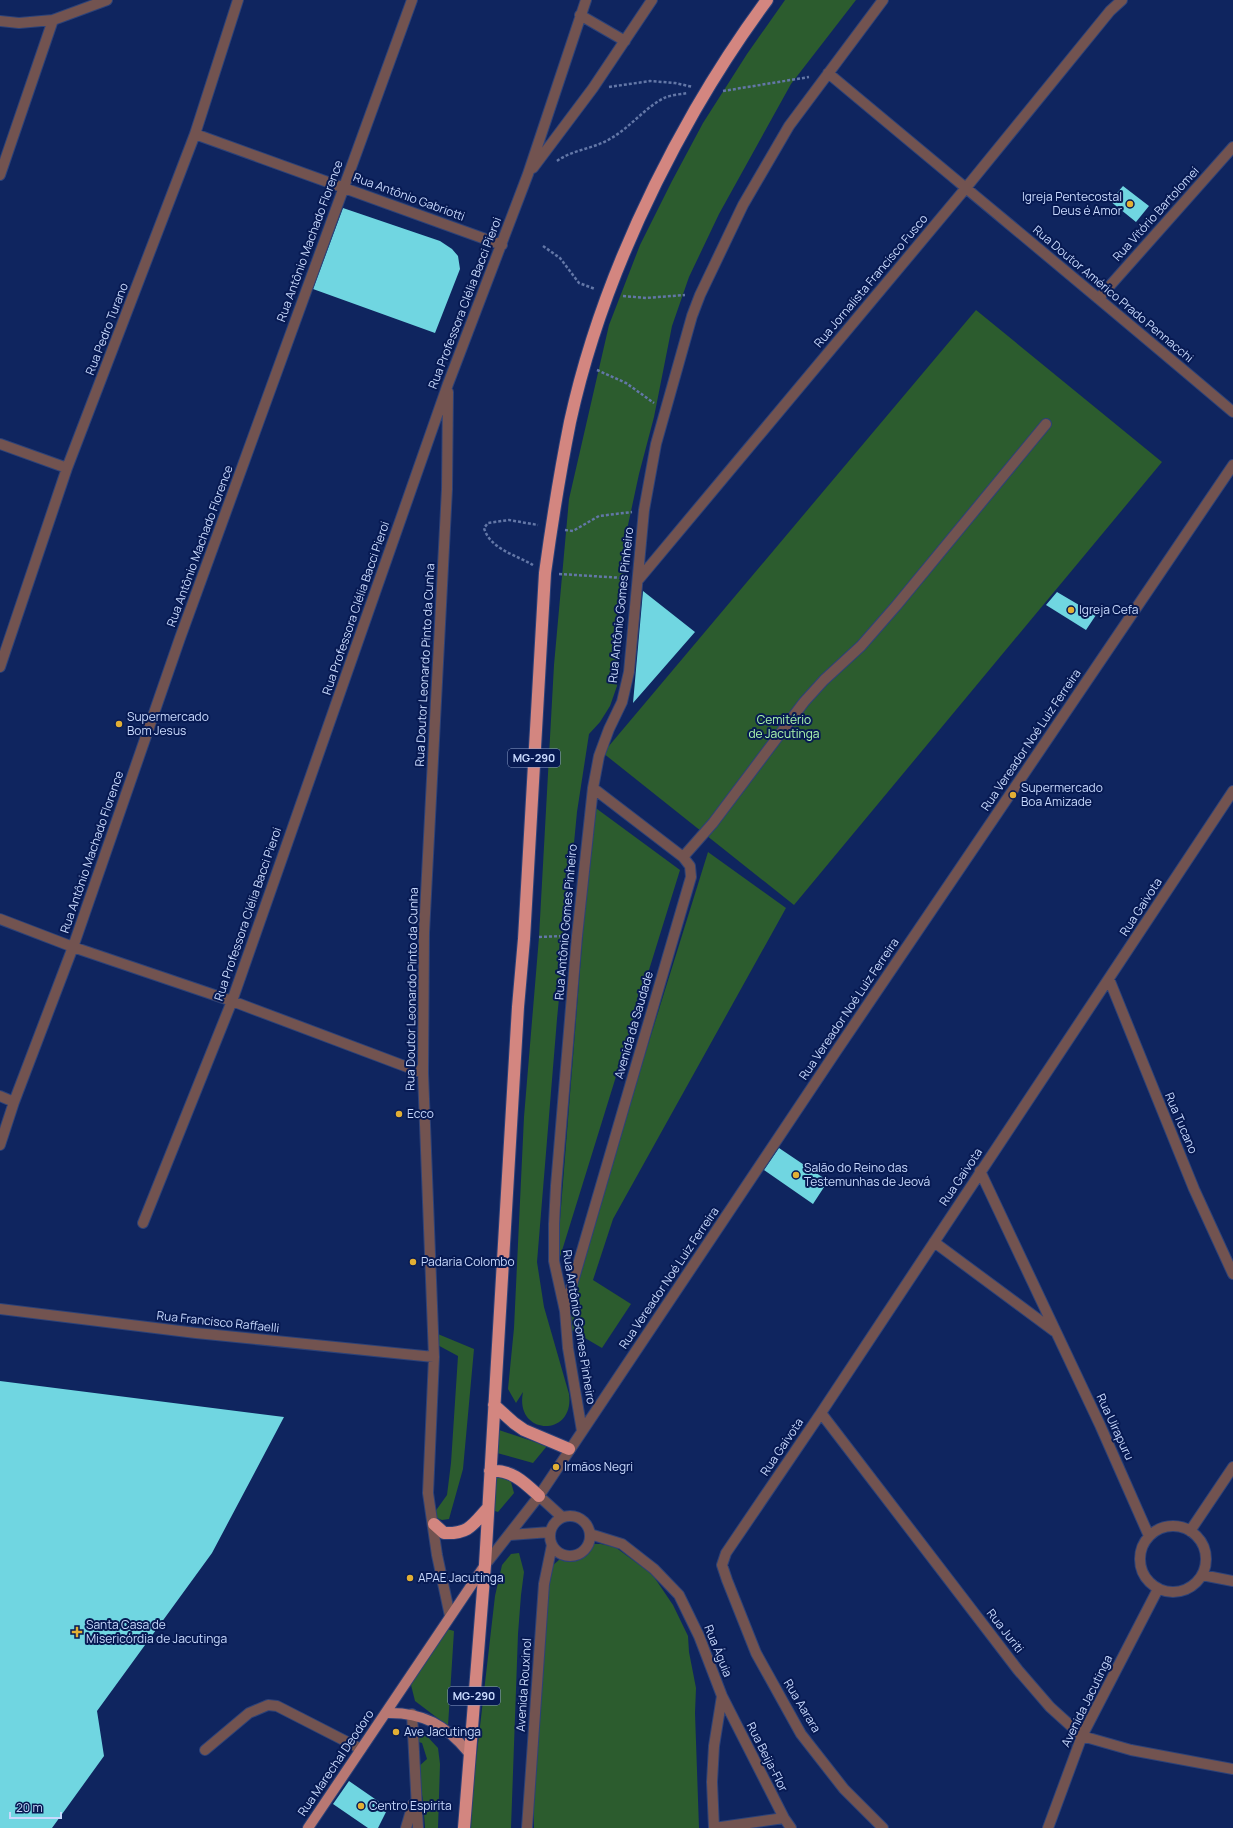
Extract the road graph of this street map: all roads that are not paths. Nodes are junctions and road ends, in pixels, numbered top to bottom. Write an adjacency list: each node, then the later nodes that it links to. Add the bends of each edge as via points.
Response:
1 (106, 0): 10 (street)
2 (238, 0): 14 (street, Rua Pedro Turano)
3 (412, 0): 18 (street, Rua Antônio Machado Florence)
4 (586, 0): 9 (street, Rua Professora Clélia Bacci Pieroi)
5 (652, 0): 12 (street)
6 (768, 0): 49 (highway, MG-290, via 748,25 707,90 670,153 642,210 608,295 570,421 545,573)
7 (883, 0): 13 (street, Rua Antônio Gomes Pinheiro)
8 (1122, 0): 19 (street, Rua Jornalista Francisco Fusco, via 1110,11)
9 (580, 15): 12 (street); 16 (street, Rua Professora Clélia Bacci Pieroi)
10 (53, 20): 11 (street, via 19,23); 17 (street)
11 (0, 21)
12 (624, 42): 16 (street)
13 (828, 73): 19 (street, Rua Doutor Américo Prado Pennacchi); 28 (street, Rua Antônio Gomes Pinheiro, via 785,133 744,205 692,316 656,444 644,510)
14 (195, 134): 18 (street, Rua Antônio Gabriotti); 27 (street, Rua Pedro Turano)
15 (1233, 147): 21 (street, Rua Vitório Bartolomei)
16 (528, 174): 20 (street, Rua Professora Clélia Bacci Pieroi)
17 (0, 175)
18 (344, 187): 20 (street, Rua Antônio Gabriotti); 34 (street, Rua Antônio Machado Florence, via 180,638)
19 (965, 188): 21 (street, Rua Doutor Américo Prado Pennacchi); 28 (street, Rua Jornalista Francisco Fusco)
20 (502, 245): 22 (street, Rua Professora Clélia Bacci Pieroi)
21 (1099, 298): 23 (street, Rua Doutor Américo Prado Pennacchi)
22 (448, 384): 36 (street, Rua Professora Clélia Bacci Pieroi); 37 (street, Rua Doutor Leonardo Pinto da Cunha, via 447,489 424,933)
23 (1233, 412)
24 (1046, 424): 32 (street, via 896,606 861,646 804,702 713,823)
25 (0, 444): 27 (street)
26 (1233, 465): 51 (street, Rua Vereador Noé Luiz Ferreira)
27 (67, 468): 29 (street, Rua Pedro Turano)
28 (639, 579): 30 (street, Rua Antônio Gomes Pinheiro, via 629,672 622,702 599,756)
29 (0, 667)
30 (592, 788): 32 (street, Avenida da Saudade); 46 (street, Rua Antônio Gomes Pinheiro, via 577,936 554,1224 554,1261)
31 (1233, 792): 35 (street, Rua Gaivota)
32 (683, 857): 46 (street, Avenida da Saudade, via 690,866 691,877)
33 (0, 919): 34 (street)
34 (73, 947): 36 (street); 39 (street, Rua Antônio Machado Florence)
35 (1109, 980): 41 (street, Rua Gaivota); 44 (street, Rua Tucano, via 1194,1189)
36 (232, 1001): 37 (street); 42 (street, Rua Professora Clélia Bacci Pieroi)
37 (423, 1074): 48 (street, Rua Doutor Leonardo Pinto da Cunha)
38 (0, 1096): 39 (street)
39 (14, 1102): 40 (street, Rua Antônio Machado Florence)
40 (0, 1146)
41 (980, 1171): 43 (street, Rua Gaivota); 47 (street, Rua Uirapuru)
42 (143, 1223)
43 (934, 1242): 47 (street, Rua Uirapuru); 50 (street, Rua Gaivota)
44 (1233, 1274)
45 (0, 1309): 48 (street, Rua Francisco Raffaelli, via 196,1333)
46 (565, 1311): 51 (street, Rua Antônio Gomes Pinheiro, via 568,1348)
47 (1054, 1331): 63 (street, Rua Uirapuru)
48 (434, 1357): 58 (street, Rua Doutor Leonardo Pinto da Cunha, via 428,1493)
49 (494, 1405): 52 (highway, via 524,1430); 54 (highway, MG-290)
50 (821, 1413): 67 (street, Rua Gaivota, via 726,1553 722,1565); 74 (street, Rua Juriti, via 1018,1670 1050,1707)
51 (582, 1430): 52 (street, Rua Vereador Noé Luiz Ferreira)
52 (569, 1449): 55 (street, Rua Vereador Noé Luiz Ferreira)
53 (1233, 1467): 59 (street)
54 (490, 1471): 55 (highway, via 498,1470 511,1474 522,1480); 56 (highway, MG-290)
55 (539, 1496): 57 (street); 62 (street, Rua Vereador Noé Luiz Ferreira)
56 (487, 1509): 58 (highway, via 474,1524 459,1534 444,1533); 65 (highway, MG-290)
57 (562, 1517): 60 (street, via 554,1523); 61 (street, via 571,1515 580,1518 587,1525)
58 (434, 1524): 70 (street, Rua Doutor Leonardo Pinto da Cunha, via 437,1555)
59 (1190, 1531): 63 (street, via 1169,1526 1159,1529); 66 (street, via 1198,1537 1203,1546 1205,1565)
60 (550, 1532): 62 (street); 64 (street)
61 (590, 1534): 64 (street, via 589,1543 584,1551 576,1555 566,1556); 71 (street, Rua Águia, via 622,1544 654,1569 679,1595)
62 (510, 1535): 65 (street, Rua Vereador Noé Luiz Ferreira)
63 (1150, 1536): 69 (street, via 1143,1544 1140,1564 1149,1583)
64 (552, 1545): 85 (street, Avenida Rouxinol, via 544,1584)
65 (485, 1565): 70 (main road, Rua Marechal Deodoro); 77 (highway, MG-290)
66 (1202, 1575): 68 (street); 69 (street, via 1196,1583 1178,1592)
67 (727, 1580): 88 (street, Rua Aarara, via 756,1653 802,1734 844,1789)
68 (1233, 1581)
69 (1158, 1589): 74 (street, Avenida Jacutinga)
70 (450, 1616): 72 (main road, Rua Marechal Deodoro)
71 (722, 1696): 80 (street, Rua Beija-Flor); 86 (street, Rua Águia, via 714,1746)
72 (386, 1713): 73 (main road, Rua Marechal Deodoro); 75 (main road, Rua Marechal Deodoro)
73 (412, 1714): 77 (main road, Rua Marechal Deodoro, via 430,1720 449,1732); 79 (street)
74 (1082, 1736): 78 (street, Rua Juriti, via 1131,1750); 89 (street, Avenida Jacutinga)
75 (361, 1749): 76 (street, via 277,1706 268,1704 249,1713); 81 (main road, Rua Marechal Deodoro)
76 (205, 1750)
77 (469, 1753): 84 (highway, MG-290)
78 (1233, 1769)
79 (415, 1797): 82 (street); 83 (street)
80 (784, 1818): 86 (street); 87 (street, Rua Beija-Flor)
81 (308, 1828)
82 (406, 1828)
83 (418, 1828)
84 (464, 1828)
85 (527, 1828)
86 (714, 1828)
87 (791, 1828)
88 (883, 1828)
89 (1048, 1828)

